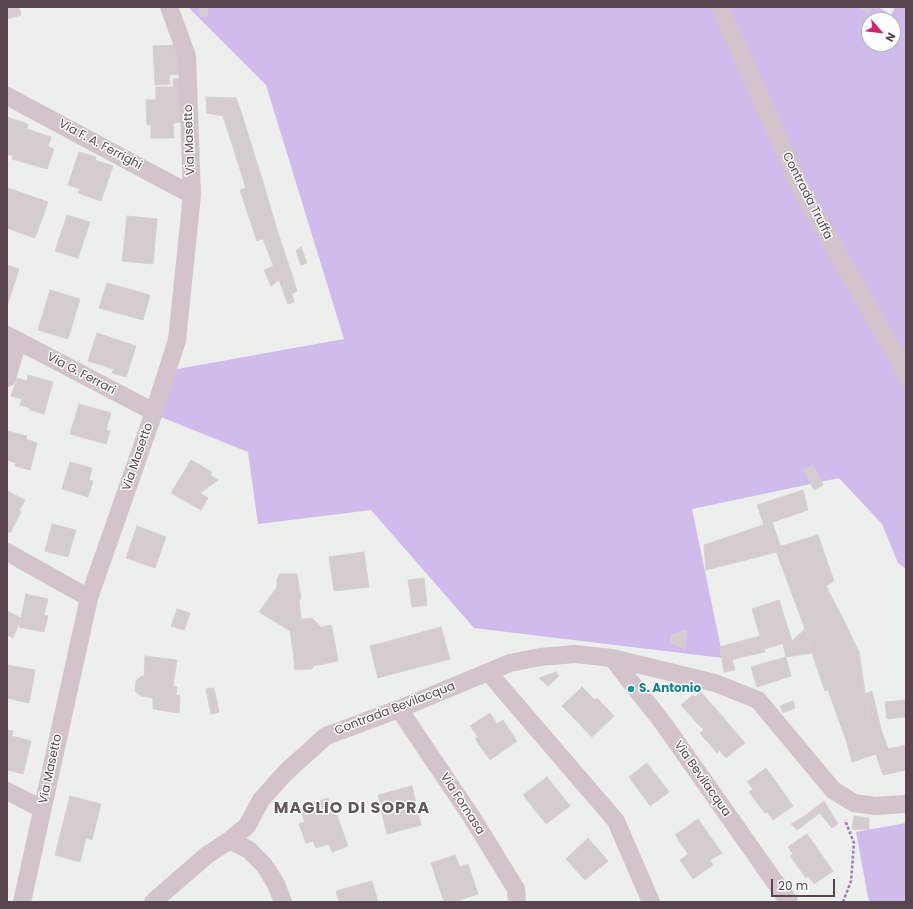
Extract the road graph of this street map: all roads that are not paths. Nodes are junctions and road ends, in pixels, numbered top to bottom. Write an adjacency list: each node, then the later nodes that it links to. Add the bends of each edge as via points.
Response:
1 (169, 7): 4 (street, Via Masetto, via 186,56)
2 (720, 7): 7 (street, Contrada Truffa, via 803,193 901,364)
3 (7, 96): 4 (street, Via F. A. Ferrighi)
4 (192, 195): 8 (street, Via Masetto, via 177,340)
5 (12, 338): 6 (street); 8 (street, Via G. Ferrari)
6 (7, 378)
7 (906, 378)
8 (154, 412): 10 (street, Via Masetto)
9 (7, 552): 10 (street)
10 (89, 598): 16 (street, Via Masetto)
11 (612, 658): 12 (street, Contrada Bevilacqua, via 575,654 540,657 510,663); 15 (street, Contrada Bevilacqua, via 715,683 758,700 833,790 854,803 875,806); 23 (street, Via Bevilacqua, via 663,723)
12 (488, 672): 13 (street, Contrada Bevilacqua); 22 (street, via 616,821)
13 (399, 709): 17 (street, Contrada Bevilacqua, via 326,736 286,772 260,800 247,826); 21 (street, Via Fornasa, via 504,869 516,889)
14 (7, 791): 16 (street)
15 (906, 804)
16 (42, 808): 18 (street, Via Masetto)
17 (230, 840): 19 (street, Contrada Bevilacqua, via 207,855); 20 (street, via 249,850 264,865)
18 (22, 902)
19 (153, 902)
20 (283, 902)
21 (517, 902)
22 (651, 902)
23 (789, 902)

